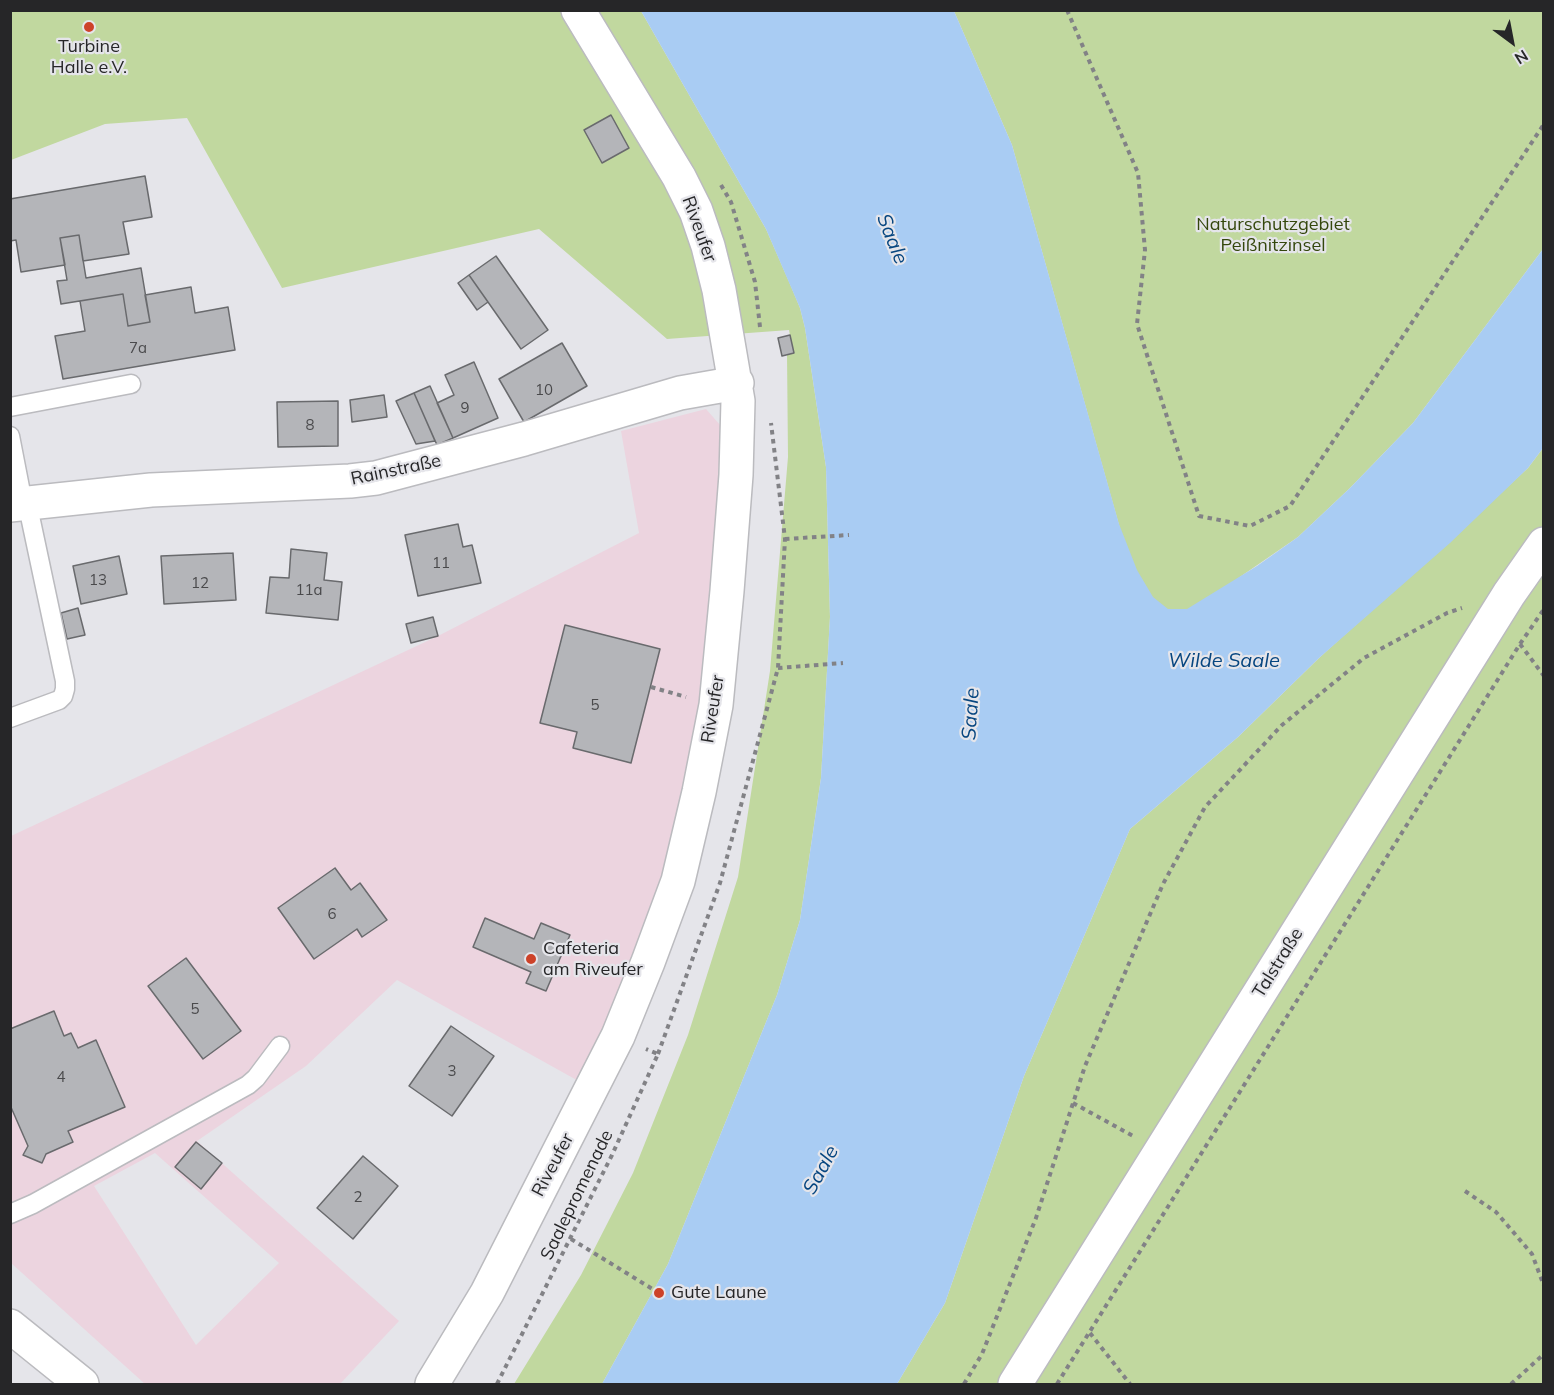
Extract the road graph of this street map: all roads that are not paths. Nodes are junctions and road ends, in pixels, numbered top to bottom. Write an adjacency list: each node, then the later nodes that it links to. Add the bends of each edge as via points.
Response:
1 (578, 10): 2 (street, Riveufer, via 696,211 719,290)
2 (736, 383): 6 (street, Rainstraße, via 680,393 376,478 150,490); 13 (street, Riveufer, via 735,486 714,716 678,881 618,1036 488,1293)
3 (131, 384): 4 (lane)
4 (10, 407)
5 (10, 435): 6 (lane)
6 (20, 503): 8 (lane, via 65,689 59,700)
7 (1544, 544): 14 (street, Talstraße)
8 (10, 718)
9 (280, 1046): 10 (lane, via 248,1085)
10 (10, 1214)
11 (10, 1326): 12 (street)
12 (82, 1384)
13 (432, 1384)
14 (1015, 1384)

